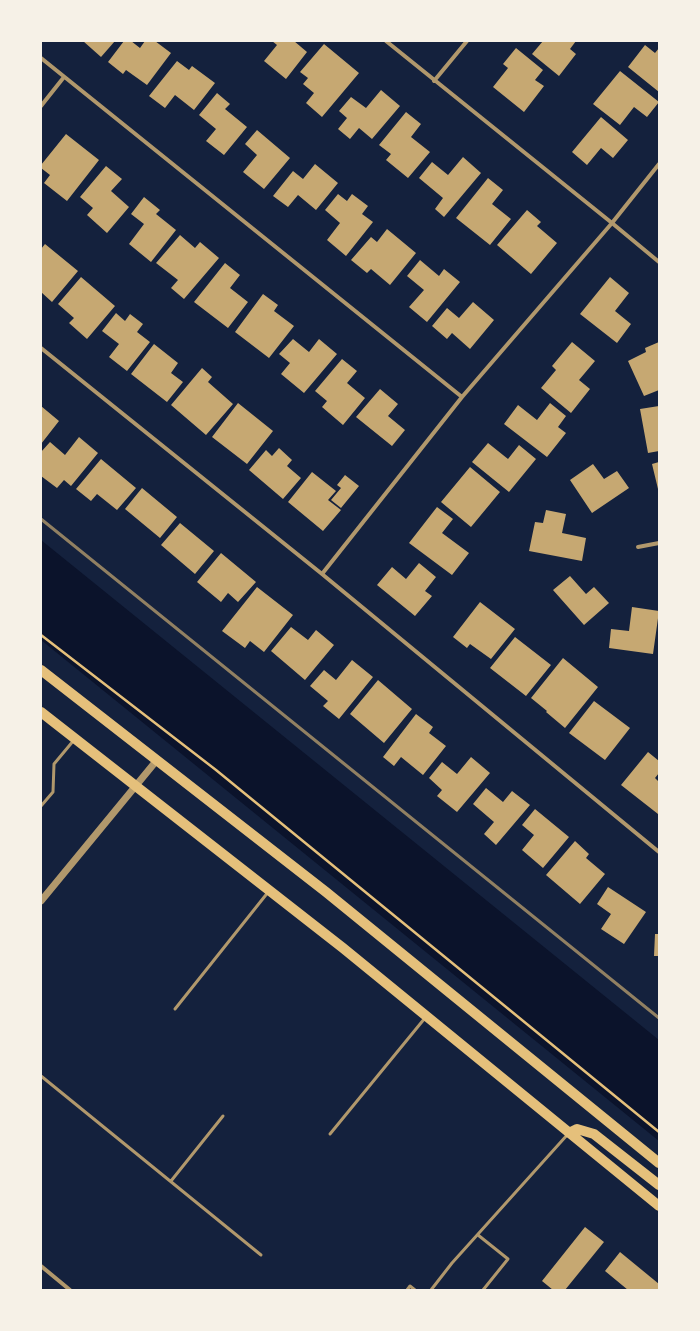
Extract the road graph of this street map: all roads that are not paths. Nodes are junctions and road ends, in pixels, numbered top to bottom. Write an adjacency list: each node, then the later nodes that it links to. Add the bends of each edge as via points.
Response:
1 (386, 41): 5 (street)
2 (467, 41): 5 (street)
3 (41, 58): 4 (street)
4 (64, 78): 6 (street); 11 (street)
5 (434, 81): 8 (street)
6 (41, 106)
7 (659, 164): 8 (street)
8 (612, 223): 9 (street); 11 (street)
9 (659, 262)
10 (41, 348): 14 (street)
11 (462, 397): 14 (street)
12 (659, 543): 13 (street)
13 (638, 547)
14 (322, 574): 21 (street)
15 (41, 670): 18 (main road)
16 (41, 712): 17 (main road)
17 (75, 738): 19 (main road); 20 (lane, via 54,764 53,792)
18 (157, 760): 19 (street); 30 (main road, via 326,892)
19 (136, 786): 22 (main road); 23 (street)
20 (41, 806)
21 (659, 852)
22 (270, 890): 24 (lane); 25 (main road)
23 (41, 902)
24 (175, 1009)
25 (427, 1015): 28 (lane); 29 (main road)
26 (41, 1076): 31 (lane)
27 (223, 1116): 31 (lane)
28 (330, 1134)
29 (569, 1134): 32 (main road, via 576,1130 594,1134); 33 (main road); 34 (lane)
30 (659, 1163)
31 (171, 1181): 35 (lane)
32 (659, 1185)
33 (659, 1206)
34 (478, 1235): 40 (lane); 41 (lane, via 508,1259)
35 (261, 1255)
36 (41, 1266): 37 (street)
37 (70, 1290)
38 (407, 1290): 39 (lane, via 410,1286)
39 (415, 1290)
40 (431, 1290)
41 (483, 1290)

